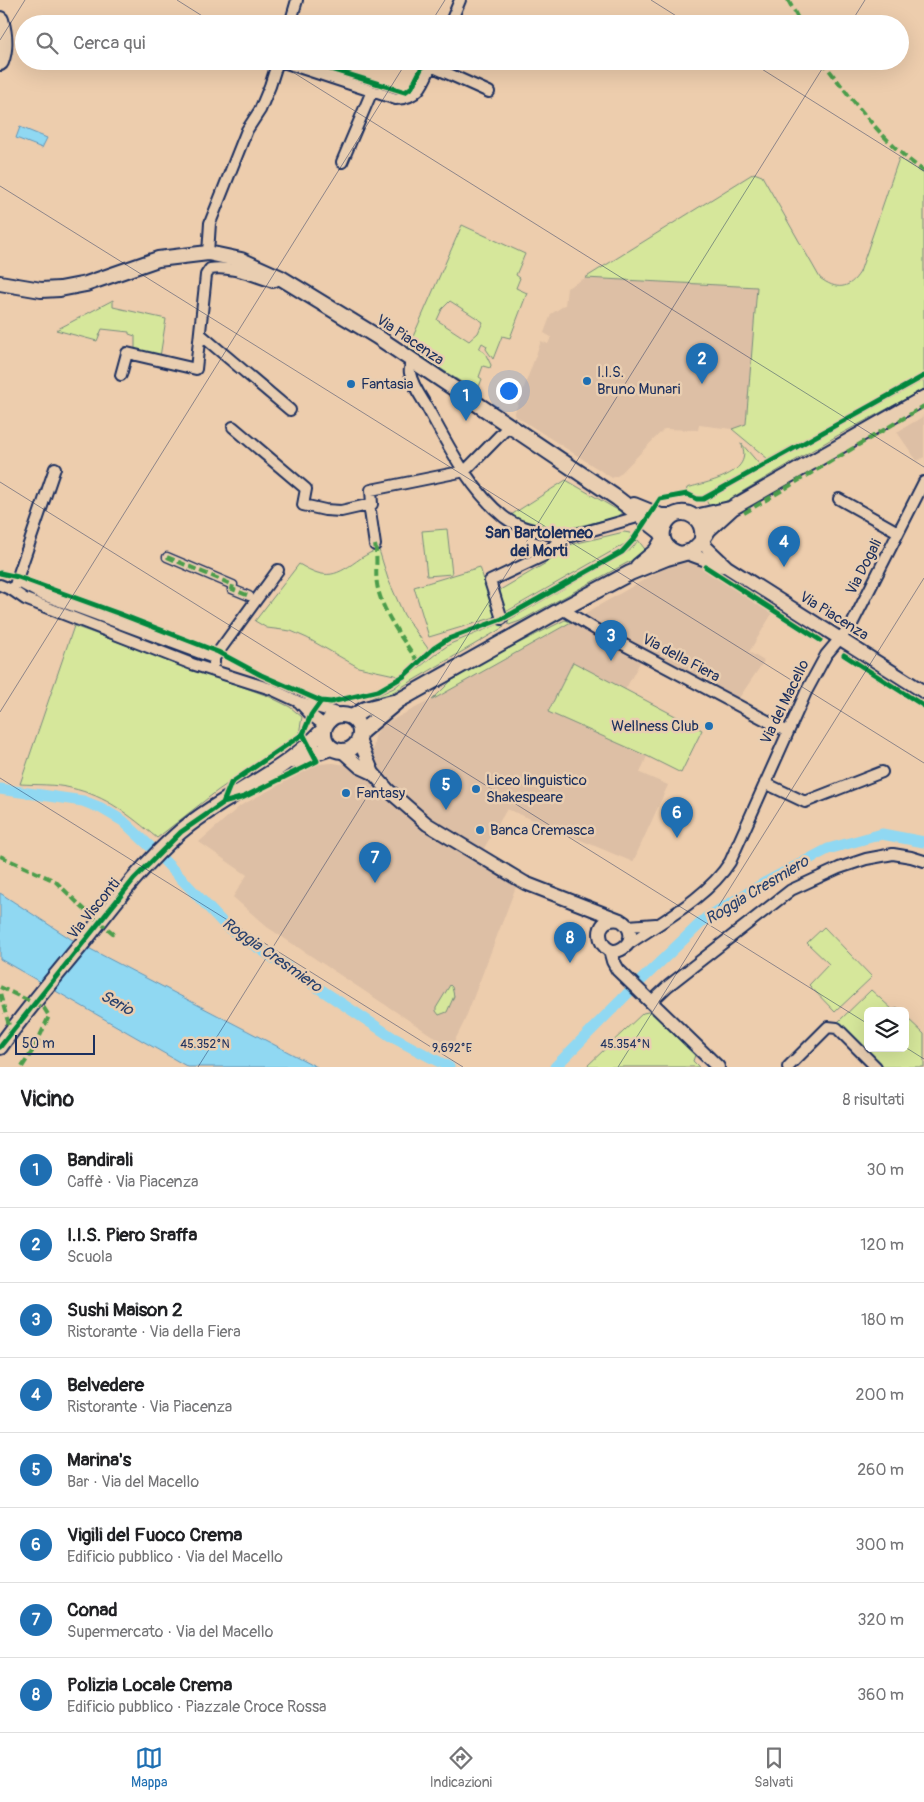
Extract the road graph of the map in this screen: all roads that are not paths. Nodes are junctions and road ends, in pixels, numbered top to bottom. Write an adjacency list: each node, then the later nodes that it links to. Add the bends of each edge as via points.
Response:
1 (460, 0): 4 (street)
2 (294, 1): 3 (street)
3 (292, 15)
4 (454, 15)
5 (0, 20): 6 (highway, via 4,39)
6 (0, 62)
7 (276, 70): 14 (street, via 260,110 247,130 210,223)
8 (307, 70): 11 (street)
9 (429, 70): 11 (street, via 419,91 407,98 396,99)
10 (446, 70): 12 (street)
11 (372, 91): 13 (street)
12 (489, 92)
13 (342, 162)
14 (208, 253): 15 (main road, Via Piacenza, via 241,260); 16 (main road, Via Piacenza, via 158,259 60,290)
15 (281, 278): 17 (street, Via Piacenza, via 274,282 229,269 210,269 206,275); 18 (main road, Via Piacenza)
16 (0, 283)
17 (200, 334): 19 (street, Via Piacenza, via 196,369 127,353); 21 (street)
18 (413, 362): 22 (main road, Via Piacenza); 25 (street, via 410,373 417,389)
19 (121, 375)
20 (924, 398): 30 (main road)
21 (290, 410)
22 (510, 426): 25 (street); 27 (main road, Via Piacenza)
23 (233, 427): 29 (street, via 306,489 303,504 341,511)
24 (55, 468): 45 (street)
25 (464, 471): 29 (street, via 371,490 372,504); 37 (street, via 489,504 506,519 526,529)
26 (924, 482): 34 (street, Via Dogali)
27 (618, 498): 31 (main road, Via Piacenza); 32 (main road, Via Piacenza, via 661,516)
28 (839, 500): 34 (street, Via Dogali)
29 (369, 504): 38 (street)
30 (732, 508): 33 (main road); 36 (main road)
31 (638, 514): 35 (main road, Via Piacenza); 37 (street, via 634,518)
32 (672, 516): 33 (main road, via 684,514); 35 (main road, via 667,520)
33 (695, 518): 36 (main road, via 702,526)
34 (898, 532): 49 (street, Via Dogali, via 852,624)
35 (663, 536): 39 (main road, via 671,550); 43 (main road, via 656,551)
36 (702, 538): 39 (main road, via 697,548); 41 (street, Via Piacenza, via 706,547)
37 (561, 539): 48 (street, via 543,556 490,581)
38 (375, 545)
39 (684, 554): 41 (street, Via Piacenza); 43 (main road)
40 (167, 558): 46 (street, via 233,585 232,589)
41 (727, 567): 49 (street, Via Piacenza)
42 (278, 570): 50 (street)
43 (630, 573): 47 (main road)
44 (0, 585): 45 (street)
45 (14, 586): 50 (street); 51 (street, via 25,600)
46 (249, 596)
47 (562, 609): 53 (main road); 57 (street, Via della Fiera)
48 (502, 619)
49 (839, 639): 52 (street, Via Piacenza); 57 (street, Via del Macello, via 826,654)
50 (214, 658): 51 (street)
51 (215, 672): 54 (street, via 271,689)
52 (924, 692)
53 (398, 701): 55 (main road); 58 (main road)
54 (300, 702): 55 (street); 56 (street)
55 (346, 715): 56 (main road, via 330,719); 58 (main road, via 358,723)
56 (324, 727): 59 (main road, via 325,740); 60 (main road, Via Visconti)
57 (788, 732): 63 (street, Via del Macello)
58 (360, 736): 59 (main road, via 352,748); 62 (street)
59 (337, 750): 60 (main road, Via Visconti); 62 (street)
60 (287, 763): 73 (main road, Via Visconti, via 199,818 168,843 134,879)
61 (882, 772): 63 (street, via 805,802)
62 (373, 773): 65 (street, via 397,799 428,824 525,883)
63 (765, 783): 67 (street, Via del Macello, via 724,872 708,889)
64 (924, 861): 72 (street, via 893,854 866,859 791,890)
65 (577, 905): 66 (street); 68 (street)
66 (624, 923): 67 (street); 68 (street, via 610,920); 69 (street, via 631,936)
67 (657, 924): 69 (street, Via del Macello)
68 (600, 929): 70 (street, via 600,939)
69 (626, 946): 70 (street); 71 (street, via 620,958)
70 (610, 950): 71 (street, via 612,961)
71 (622, 974): 72 (street)
72 (650, 1002): 74 (street)
73 (0, 1047)
74 (718, 1067)
75 (788, 1067): 76 (street, via 828,1027 837,1028)
76 (876, 1067)

